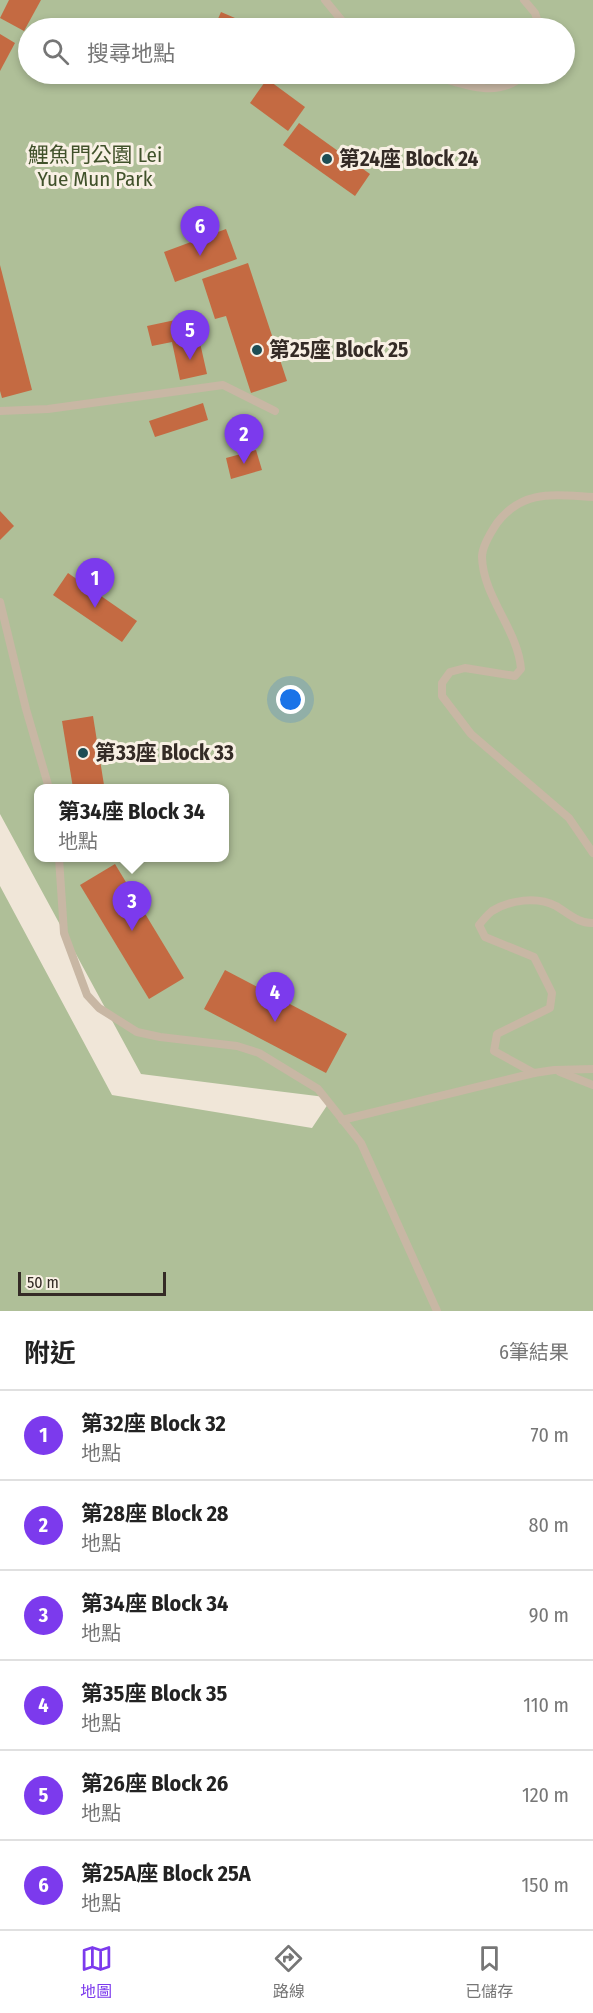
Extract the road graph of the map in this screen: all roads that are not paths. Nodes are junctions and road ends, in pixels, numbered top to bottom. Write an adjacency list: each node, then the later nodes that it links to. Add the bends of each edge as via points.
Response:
1 (325, 0): 3 (lane)
2 (524, 0): 4 (lane)
3 (340, 18)
4 (537, 18)
5 (463, 84): 6 (lane, via 496,88)
6 (511, 84)
7 (0, 411): 8 (lane, via 48,409 223,385)
8 (275, 411)
9 (593, 497): 12 (lane, via 537,496 507,510 496,524 482,555 494,598 520,656 521,669 515,675 465,668 450,672 442,683 442,696 471,734 569,818)
10 (0, 602): 11 (lane)
11 (48, 784)
12 (593, 853)
13 (59, 862): 19 (lane, via 64,933 87,995 99,1008 137,1032 237,1046 259,1053 318,1089)
14 (593, 923): 17 (lane, via 584,924 553,904 533,900 509,903 491,912 479,925 485,937 534,957 552,993 550,1008 497,1034 494,1051)
15 (593, 1069): 16 (lane)
16 (554, 1070): 17 (lane); 18 (lane)
17 (534, 1073): 19 (lane)
18 (593, 1085)
19 (342, 1120): 20 (lane, via 361,1143)
20 (436, 1311)

